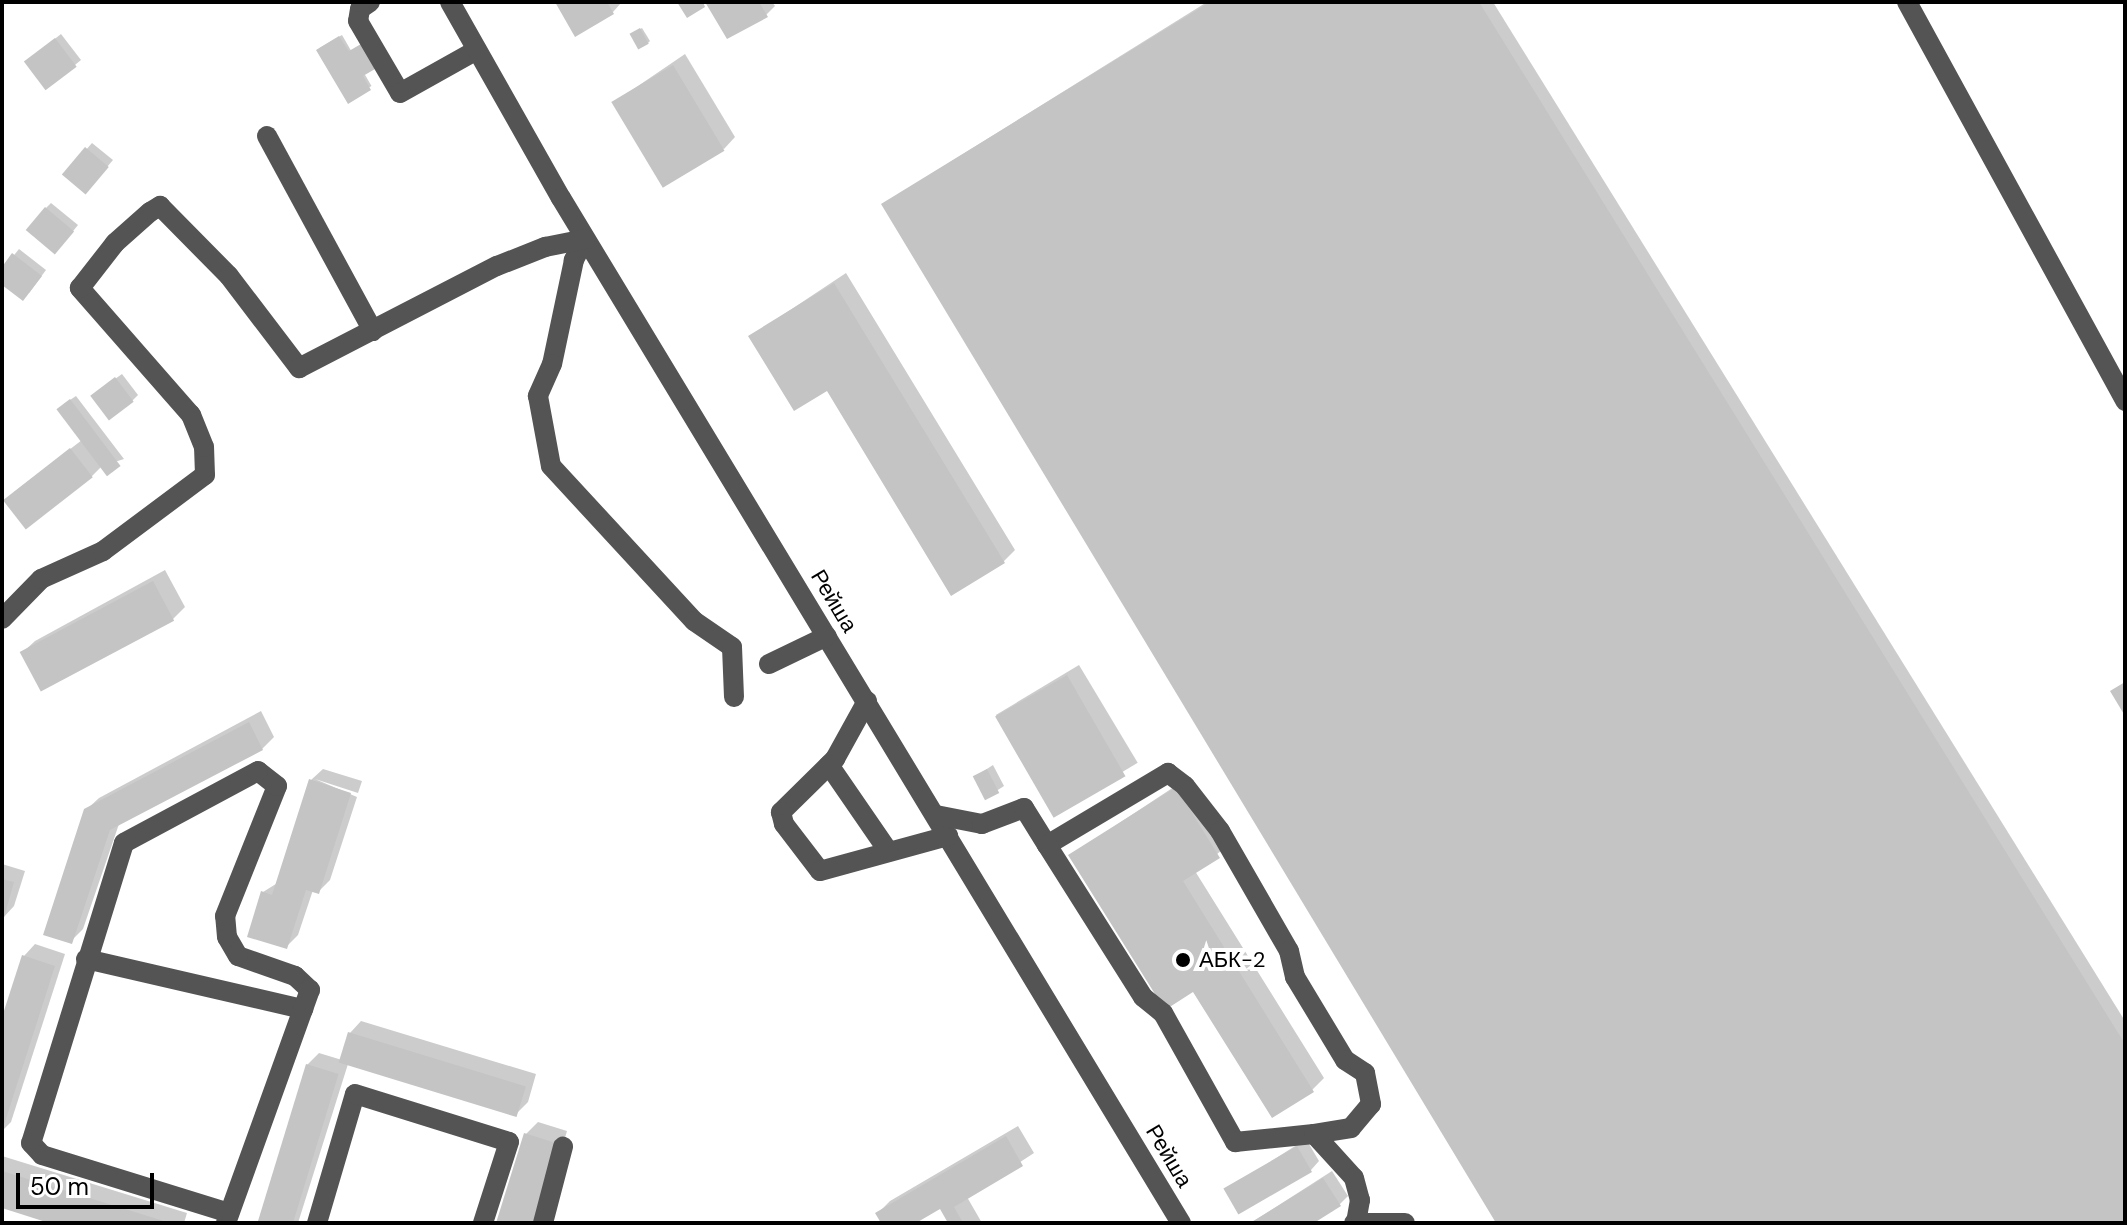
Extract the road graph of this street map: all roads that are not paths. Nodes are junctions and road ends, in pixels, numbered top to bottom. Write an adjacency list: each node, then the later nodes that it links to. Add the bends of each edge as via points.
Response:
1 (370, 2): 4 (street, via 360,9 358,21 400,93)
2 (450, 2): 4 (street, Рейша)
3 (1907, 2): 8 (street)
4 (477, 50): 6 (street, Рейша)
5 (267, 136): 7 (street)
6 (585, 239): 7 (street, via 545,247 497,266); 10 (street, Рейша); 12 (street, via 574,260 552,364 538,396 548,456 565,487 630,557 694,621 732,647)
7 (373, 331): 9 (street, via 299,368 229,276 160,206 150,212 115,243 80,288 191,415 204,447 205,475 103,551 41,579)
8 (2125, 401)
9 (2, 619)
10 (827, 636): 11 (street); 13 (street, Рейша)
11 (769, 664)
12 (734, 697)
13 (867, 701): 14 (street); 15 (street, Рейша)
14 (829, 765): 18 (street); 18 (street, via 781,812 810,865 833,871)
15 (936, 815): 16 (street, Рейша); 17 (street, via 982,824 1024,808)
16 (948, 836): 18 (street); 27 (street, Рейша)
17 (1047, 845): 21 (street, via 1143,997 1163,1013 1235,1142); 21 (street, via 1168,773 1185,786 1220,831 1282,938 1295,977 1345,1060 1365,1073 1371,1104 1351,1128)
18 (888, 851)
19 (86, 959): 20 (street); 20 (street, via 124,843 258,771 277,786 225,916 227,937 238,956 304,981 310,990); 23 (street, via 31,1143 42,1155)
20 (303, 1009): 23 (street)
21 (1314, 1134): 28 (street, via 1354,1178 1360,1200)
22 (563, 1147): 26 (street)
23 (227, 1218)
24 (317, 1223): 25 (street, via 355,1094 509,1142)
25 (483, 1223)
26 (543, 1223)
27 (1181, 1223)
28 (1355, 1223): 29 (street)
29 (1405, 1223)

